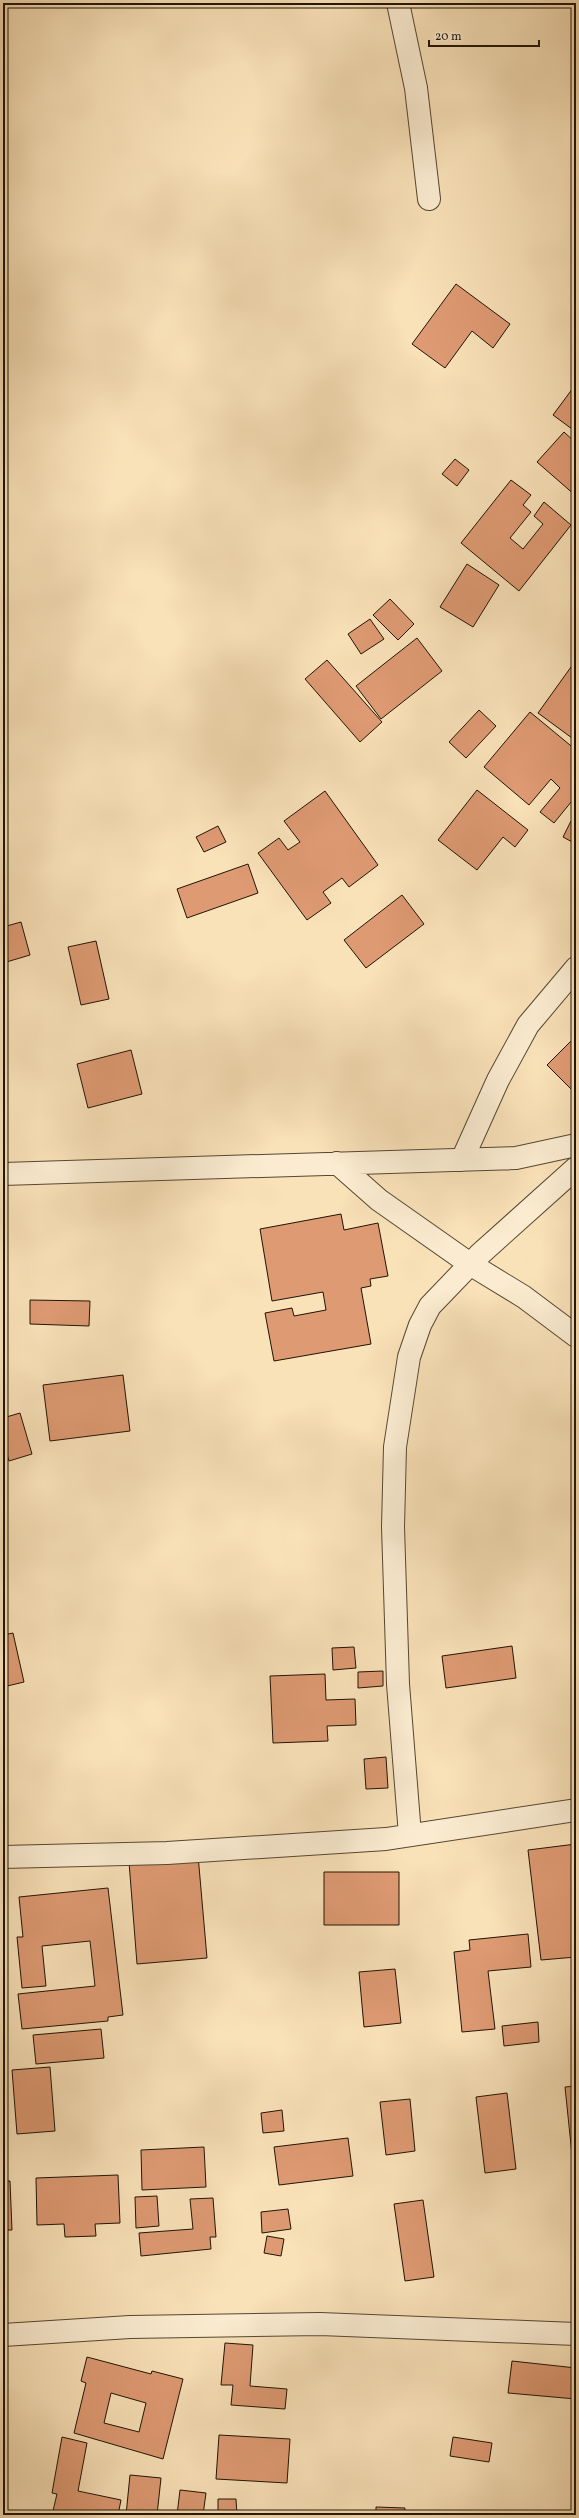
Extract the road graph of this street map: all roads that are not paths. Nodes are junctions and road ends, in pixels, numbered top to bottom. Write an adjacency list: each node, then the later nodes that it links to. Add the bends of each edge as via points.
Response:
1 (398, 3): 2 (street, via 416,88)
2 (429, 199)
3 (576, 968): 5 (street, via 528,1025 498,1080)
4 (576, 1145): 5 (street, via 516,1158)
5 (462, 1160): 6 (street)
6 (337, 1164): 8 (street); 9 (street, via 379,1200)
7 (576, 1168): 9 (street)
8 (3, 1174)
9 (470, 1264): 10 (street, via 499,1280); 12 (street, via 430,1306 420,1325 410,1358 395,1447 394,1586 398,1684)
10 (576, 1336)
11 (576, 1810): 12 (street)
12 (410, 1835): 13 (street, via 167,1853)
13 (3, 1857)
14 (576, 2334): 15 (street, via 320,2324 130,2327)
15 (3, 2335)

